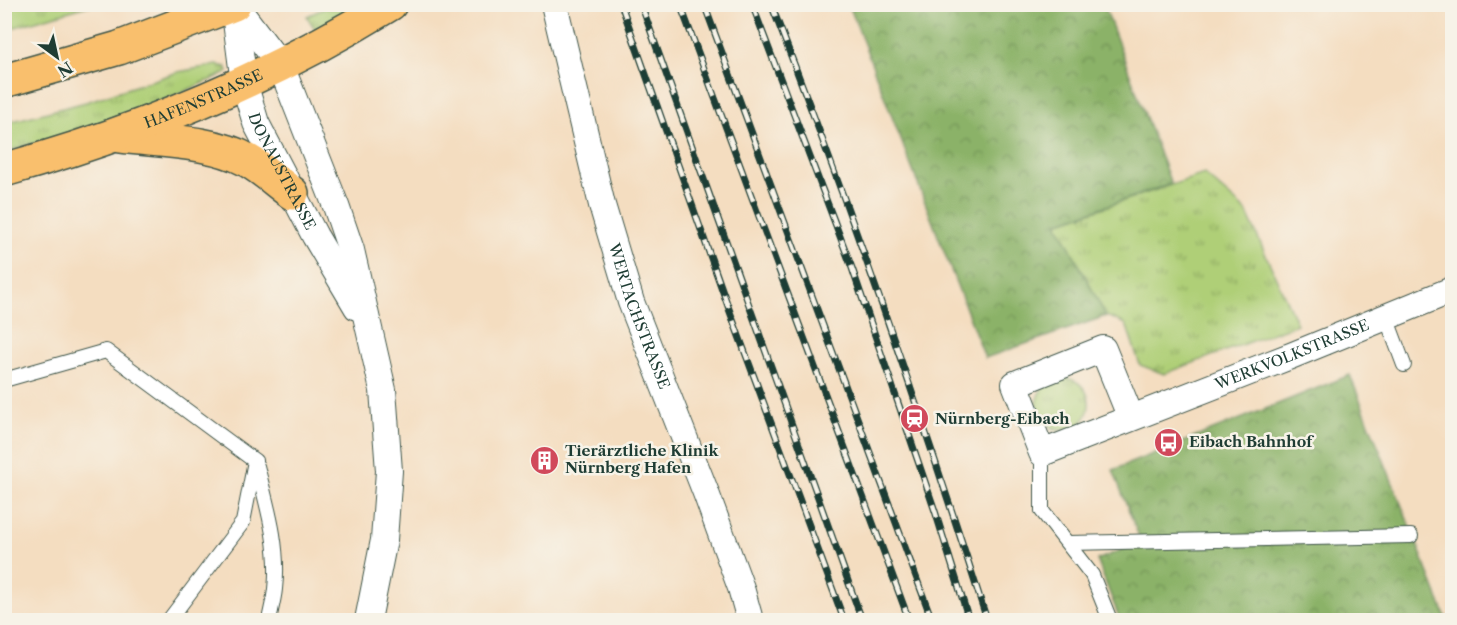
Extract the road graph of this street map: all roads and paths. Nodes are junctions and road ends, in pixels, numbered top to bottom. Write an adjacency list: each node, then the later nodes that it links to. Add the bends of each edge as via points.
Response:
1 (234, 4): 4 (street, DONAUSTRASSE); 5 (main road, via 118,48); 6 (street, DONAUSTRASSE)
2 (390, 4): 4 (main road, HAFENSTRASSE)
3 (554, 4): 23 (street, WERTACHSTRASSE, via 602,205 631,302 706,493)
4 (281, 66): 6 (main road, HAFENSTRASSE); 12 (street, DONAUSTRASSE, via 351,250)
5 (4, 81)
6 (244, 83): 7 (main road, HAFENSTRASSE); 9 (street, DONAUSTRASSE, via 256,123)
7 (116, 135): 8 (main road, HAFENSTRASSE); 9 (main road, via 226,151 245,159)
8 (4, 170)
9 (292, 193): 12 (street, DONAUSTRASSE)
10 (1452, 290): 11 (street, WERKVOLKSTRASSE)
11 (1386, 317): 13 (lane); 15 (street, WERKVOLKSTRASSE)
12 (368, 325): 22 (street, DONAUSTRASSE, via 383,390 389,471 384,540)
13 (1404, 365)
14 (4, 380): 17 (lane, via 106,351)
15 (1131, 418): 16 (street, WERKVOLKSTRASSE); 16 (street, via 1103,349 1015,384)
16 (1042, 453): 19 (lane, via 1042,511)
17 (255, 461): 20 (lane, via 243,522); 21 (lane, via 271,520 275,560 275,588)
18 (1411, 536): 19 (lane)
19 (1068, 543): 24 (lane, via 1092,575)
20 (169, 621)
21 (268, 621)
22 (368, 621)
23 (750, 621)
24 (1110, 621)

